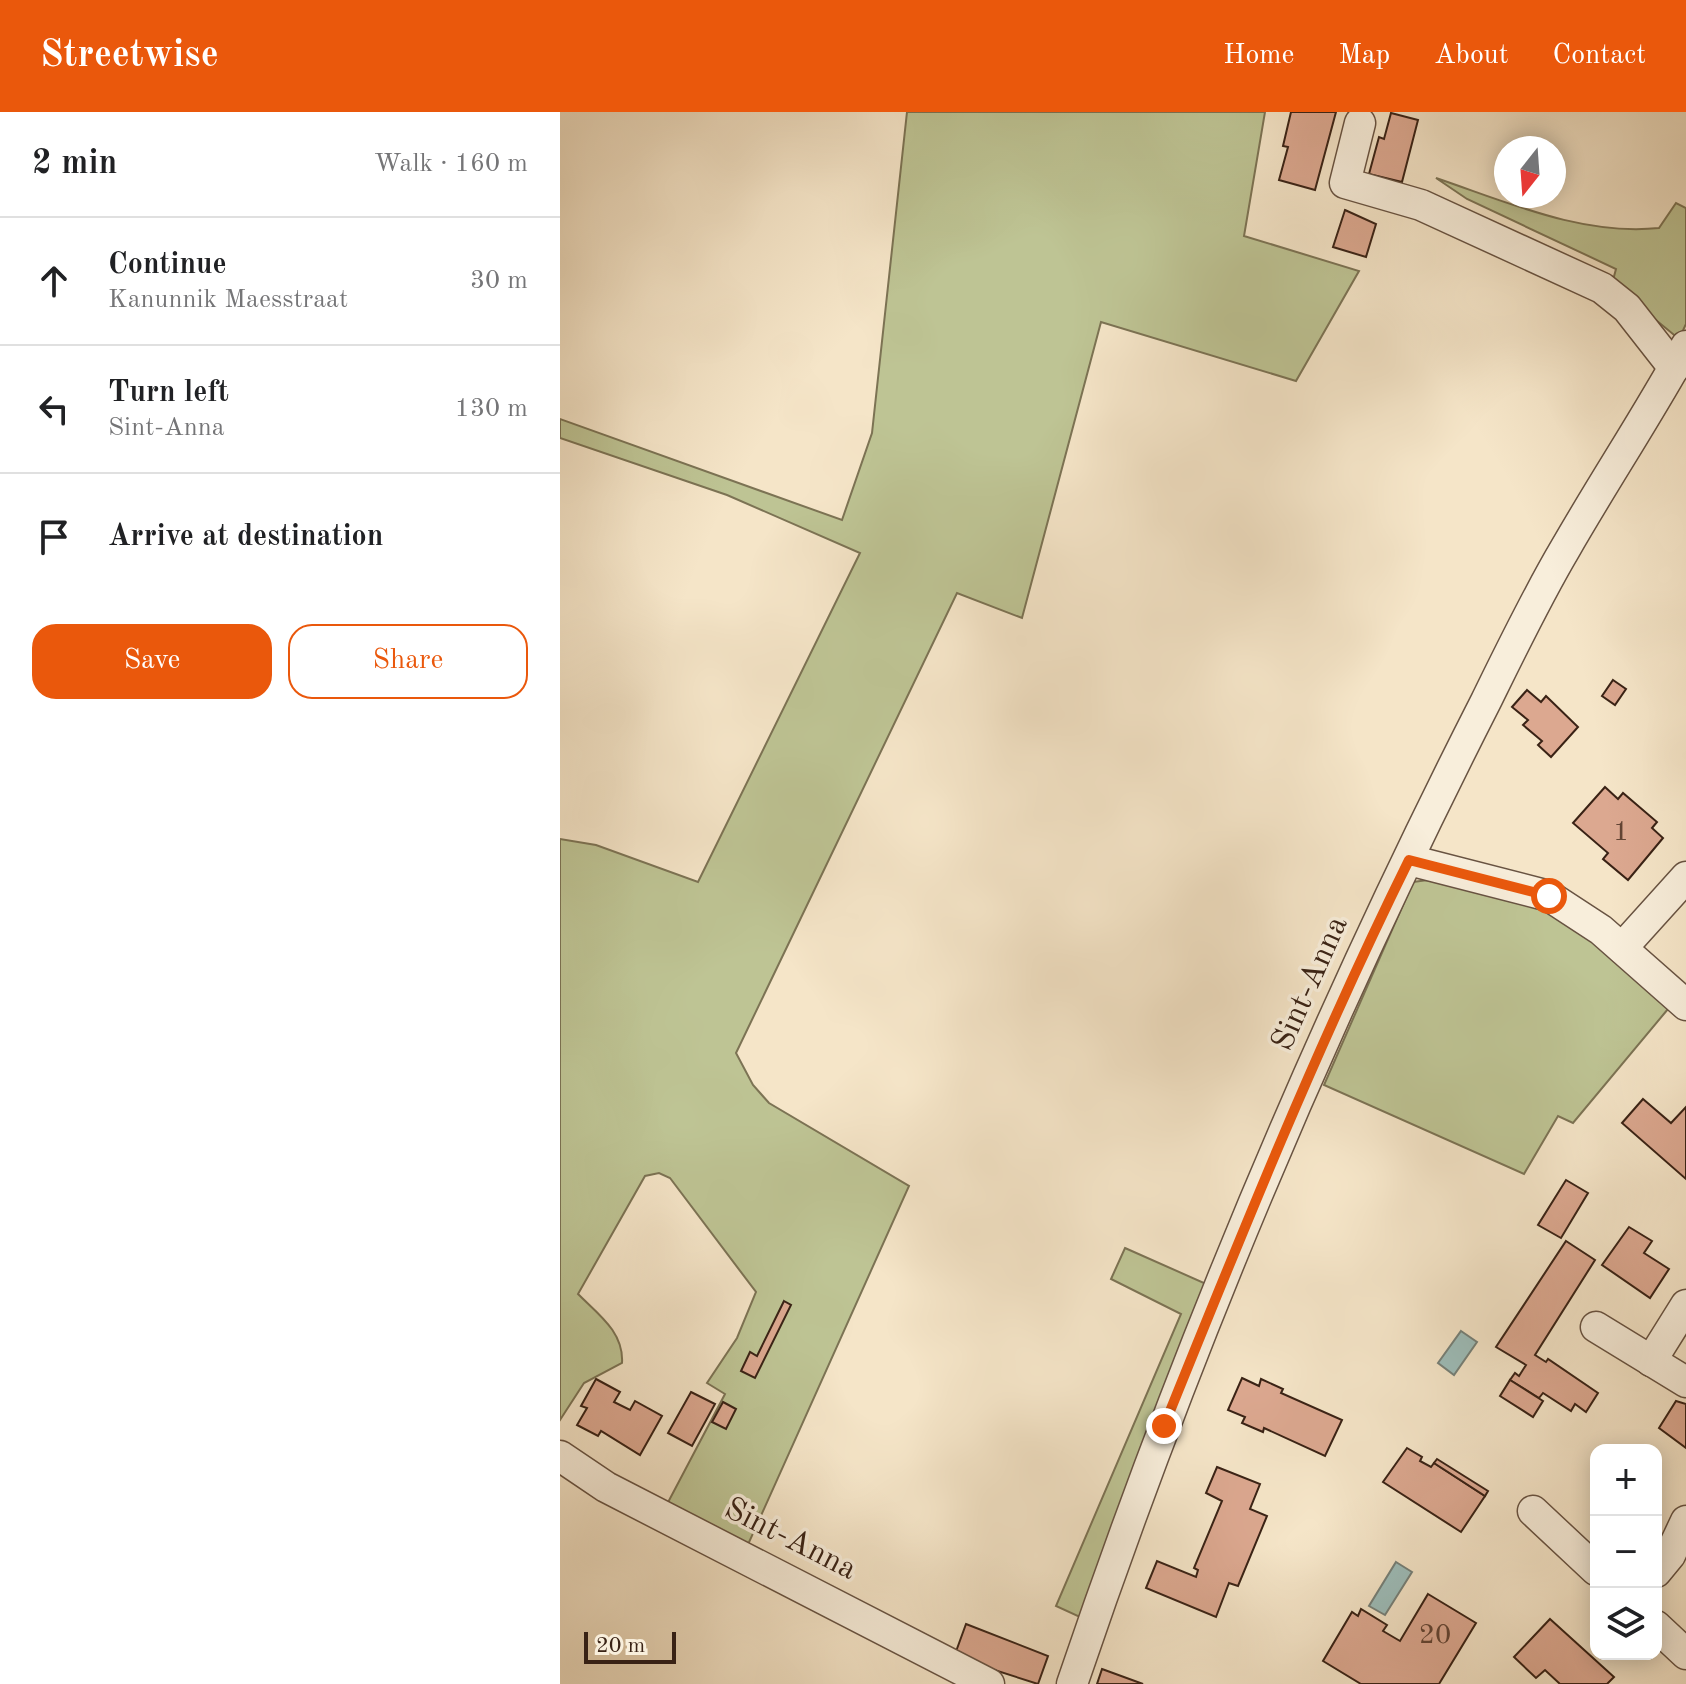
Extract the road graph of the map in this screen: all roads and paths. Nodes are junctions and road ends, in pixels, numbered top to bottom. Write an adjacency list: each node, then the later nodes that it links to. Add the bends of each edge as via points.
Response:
1 (1360, 123): 2 (street, via 1345,183 1421,205 1602,288)
2 (1680, 357): 3 (street, Sint-Anna, via 1564,551)
3 (1409, 860): 5 (street, via 1549,896); 19 (street, Sint-Anna, via 1257,1196 1164,1426)
4 (1686, 877): 5 (street)
5 (1622, 948): 6 (street)
6 (1686, 1005)
7 (1686, 1305): 9 (street)
8 (1596, 1327): 9 (street)
9 (1651, 1361): 10 (street)
10 (1686, 1382)
11 (560, 1456): 18 (street, Sint-Anna, via 606,1487)
12 (1533, 1511): 14 (street)
13 (1686, 1521): 15 (street)
14 (1590, 1564)
15 (1662, 1565)
16 (1662, 1632): 17 (street)
17 (1686, 1654)
18 (989, 1684)
19 (1072, 1684)

